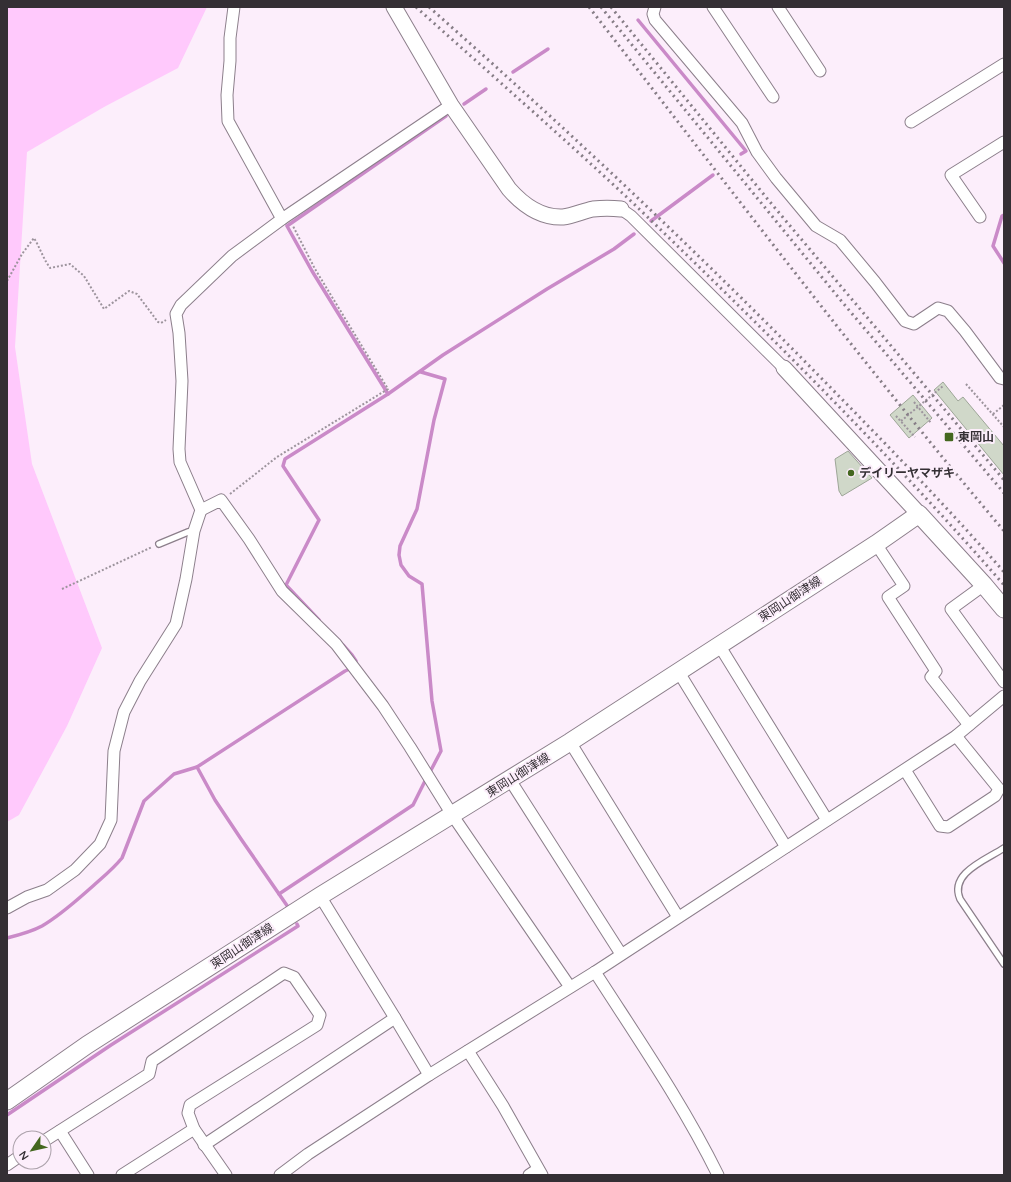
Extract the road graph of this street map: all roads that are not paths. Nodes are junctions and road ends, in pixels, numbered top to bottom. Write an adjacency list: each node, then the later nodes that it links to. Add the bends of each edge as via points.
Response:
1 (234, 7): 14 (street, via 230,38 228,121)
2 (394, 7): 9 (street)
3 (655, 7): 16 (street, via 655,20 742,123 757,152 776,178 816,226 840,240 905,321 914,324 938,308 948,311 1000,378)
4 (713, 7): 8 (street)
5 (778, 7): 7 (street)
6 (1004, 64): 10 (street)
7 (820, 71)
8 (773, 97)
9 (451, 105): 12 (street, via 509,189 526,205 545,214 563,217 593,209); 14 (street)
10 (911, 122)
11 (1003, 143): 13 (street, via 951,175)
12 (621, 209): 15 (street)
13 (980, 217)
14 (284, 218): 17 (street, via 232,256 181,305 176,314 182,381 180,462)
15 (784, 368): 18 (street)
16 (1004, 379)
17 (201, 510): 19 (street); 33 (street, via 221,500 282,591 353,664 410,747)
18 (919, 514): 21 (main road, 東岡山御津線); 22 (main road)
19 (194, 531): 20 (lane); 38 (street, via 176,624 124,712 114,751 111,820 100,844 75,870 47,890)
20 (159, 544)
21 (876, 544): 24 (main road, 東岡山御津線); 28 (street, via 904,586 888,597 936,671 931,677)
22 (984, 585): 23 (main road); 26 (street, via 951,609)
23 (1004, 608)
24 (719, 645): 25 (main road, 東岡山御津線); 34 (street)
25 (678, 671): 30 (main road, 東岡山御津線); 35 (street)
26 (1004, 682)
27 (1004, 696): 28 (street)
28 (969, 725): 29 (street)
29 (956, 736): 31 (street); 31 (street, via 999,789 996,796 990,800 948,827 940,826)
30 (570, 742): 32 (main road, 東岡山御津線); 39 (street)
31 (905, 770): 34 (street)
32 (510, 780): 33 (main road, 東岡山御津線); 40 (street)
33 (453, 816): 37 (main road, 東岡山御津線); 43 (street)
34 (827, 820): 35 (street)
35 (786, 847): 39 (street)
36 (1004, 848): 41 (lane, via 968,870 961,877 957,892)
37 (320, 896): 44 (street); 47 (main road, 東岡山御津線, via 87,1045)
38 (7, 908)
39 (678, 917): 40 (street)
40 (621, 954): 42 (street)
41 (1004, 964)
42 (595, 972): 43 (street); 57 (street, via 684,1112)
43 (570, 987): 45 (street)
44 (395, 1018): 46 (street); 51 (street)
45 (468, 1051): 46 (street); 52 (street, via 503,1106)
46 (429, 1075): 56 (street)
47 (7, 1101)
48 (194, 1129): 49 (street, via 188,1113 190,1105 317,1025 320,1015 294,977 284,973 152,1061 149,1074); 51 (street); 54 (street)
49 (60, 1131): 50 (street); 53 (street)
50 (52, 1136)
51 (204, 1145): 55 (street)
52 (536, 1173)
53 (88, 1175)
54 (122, 1175)
55 (226, 1175)
56 (280, 1175)
57 (718, 1175)

